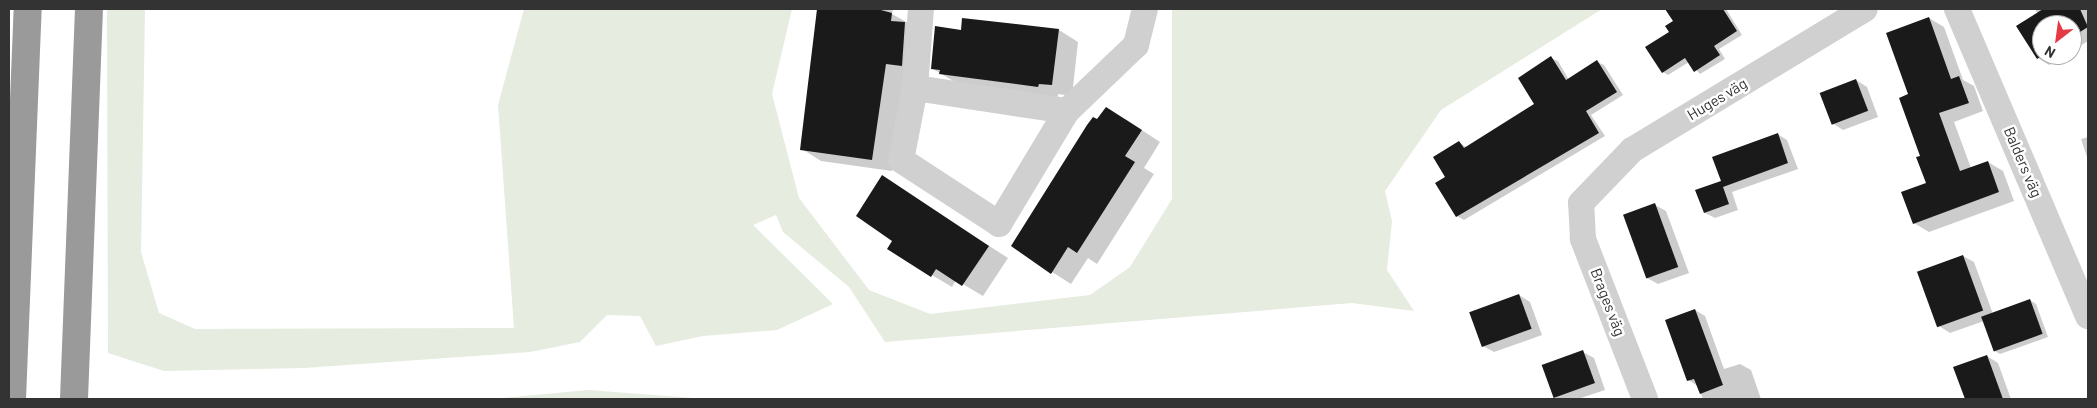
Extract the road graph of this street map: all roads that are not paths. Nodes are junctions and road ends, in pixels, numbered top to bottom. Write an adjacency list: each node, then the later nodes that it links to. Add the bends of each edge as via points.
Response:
1 (28, 9): 11 (highway)
2 (89, 9): 12 (highway)
3 (921, 9): 7 (street)
4 (1145, 9): 8 (street, via 1136,45)
5 (1865, 9): 9 (street, Huges väg, via 1632,150)
6 (1957, 9): 10 (street, Balders väg)
7 (915, 88): 8 (street); 8 (street, via 901,160 999,224)
8 (1068, 111)
9 (1581, 203): 13 (street, Brages väg, via 1583,239)
10 (2086, 303)
11 (12, 399)
12 (74, 399)
13 (1645, 399)

